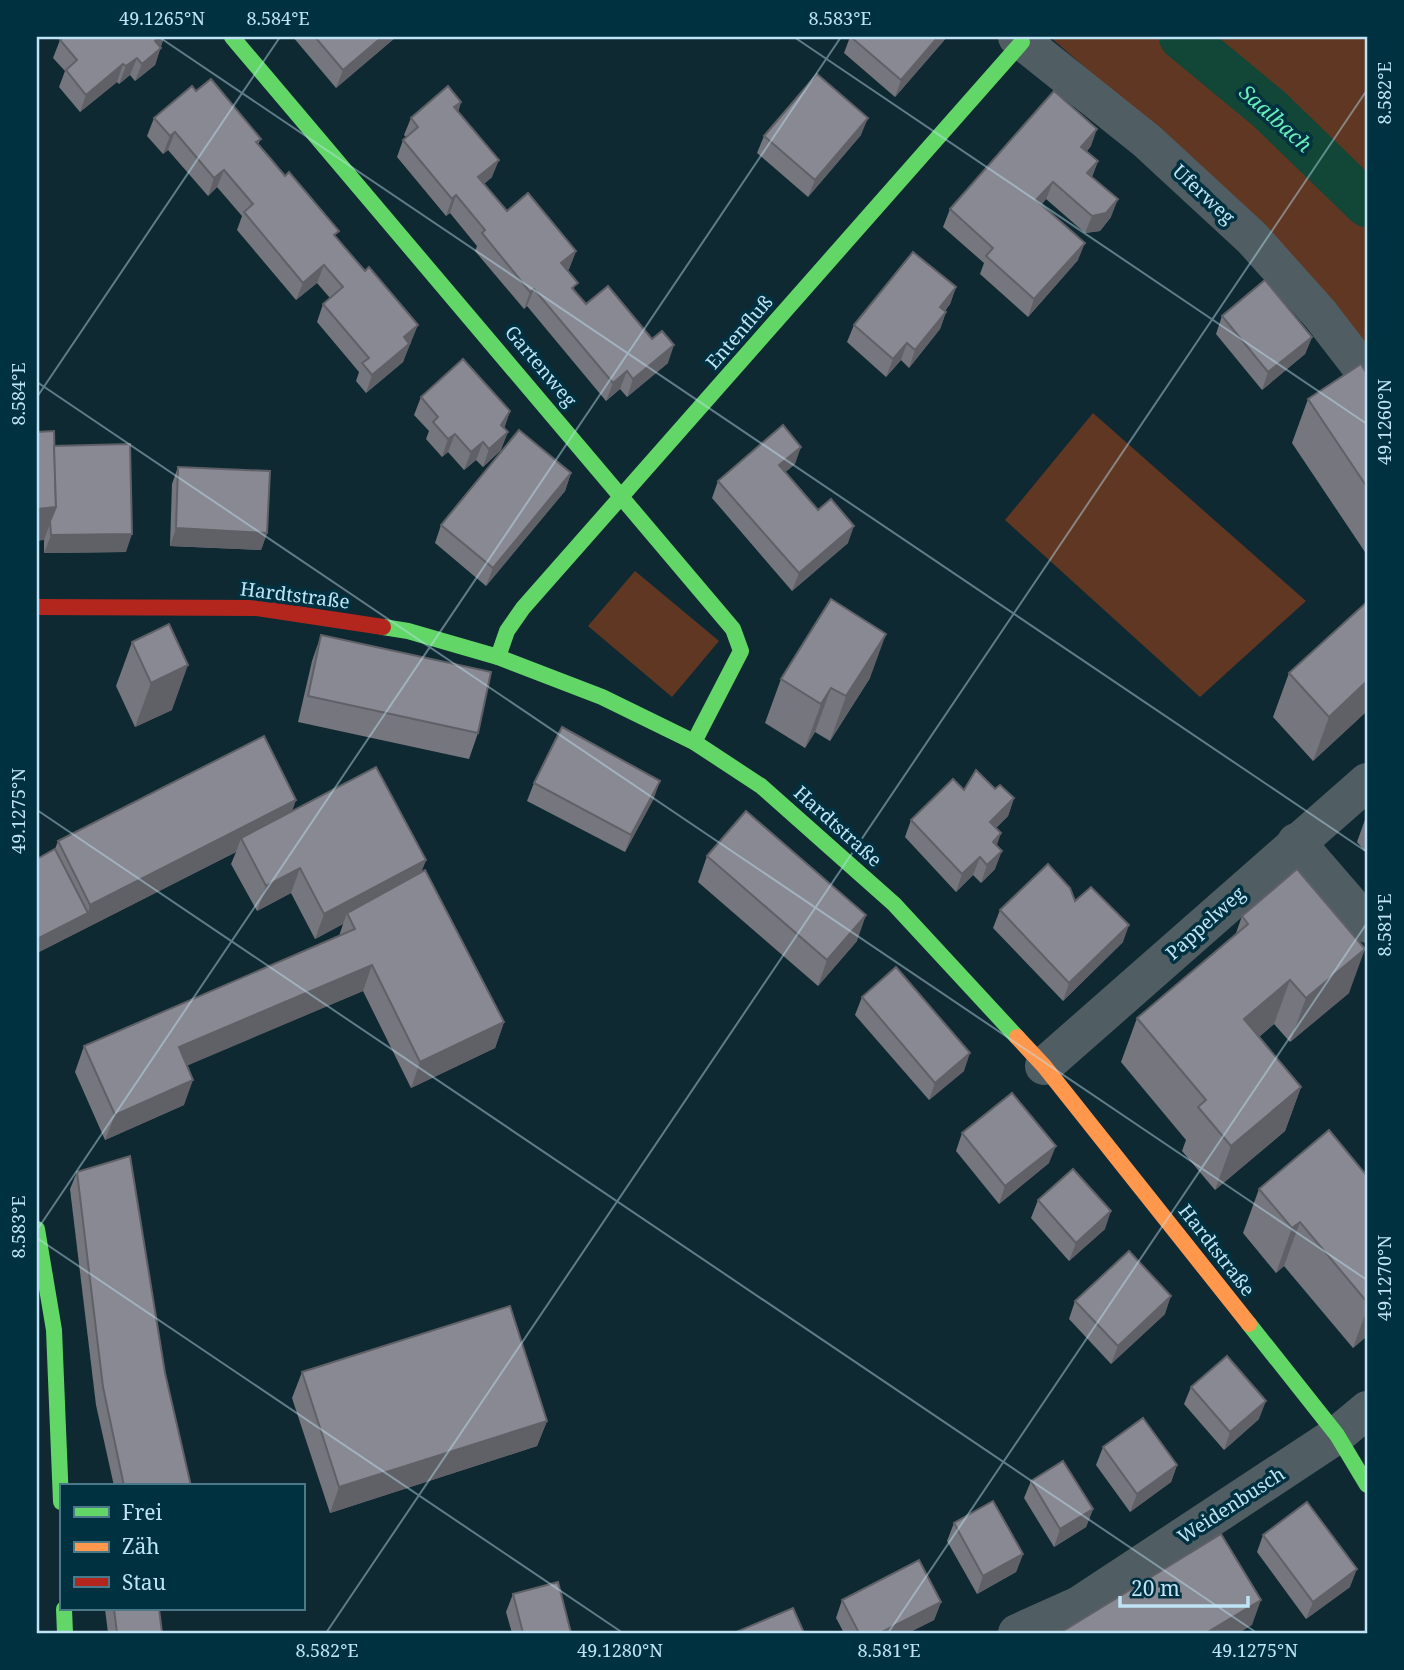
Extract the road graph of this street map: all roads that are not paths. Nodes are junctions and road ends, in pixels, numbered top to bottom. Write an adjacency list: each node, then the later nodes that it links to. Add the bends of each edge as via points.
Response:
1 (232, 37): 4 (street, Gartenweg)
2 (1019, 39): 3 (street, Uferweg, via 1147,141 1252,238); 4 (street, Entenfluß)
3 (1367, 375)
4 (622, 496): 6 (street, Entenfluß, via 523,608 507,631); 7 (street, Gartenweg, via 733,629 741,651)
5 (37, 607): 6 (street, Hardtstraße, via 257,608 408,631)
6 (499, 657): 7 (street, Hardtstraße, via 601,697)
7 (694, 742): 11 (street, Hardtstraße, via 761,786 894,904)
8 (1367, 782): 9 (street, Pappelweg)
9 (1296, 842): 10 (street); 11 (street, Pappelweg)
10 (1367, 924)
11 (1044, 1066): 15 (street, Hardtstraße)
12 (37, 1229): 13 (street, via 46,1263)
13 (47, 1381): 17 (street)
14 (1367, 1410): 15 (street, Weidenbusch)
15 (1337, 1435): 16 (street, Hardtstraße); 20 (street, Weidenbusch, via 1079,1605)
16 (1367, 1485)
17 (60, 1493)
18 (64, 1610): 19 (street)
19 (65, 1633)
20 (1017, 1633)

